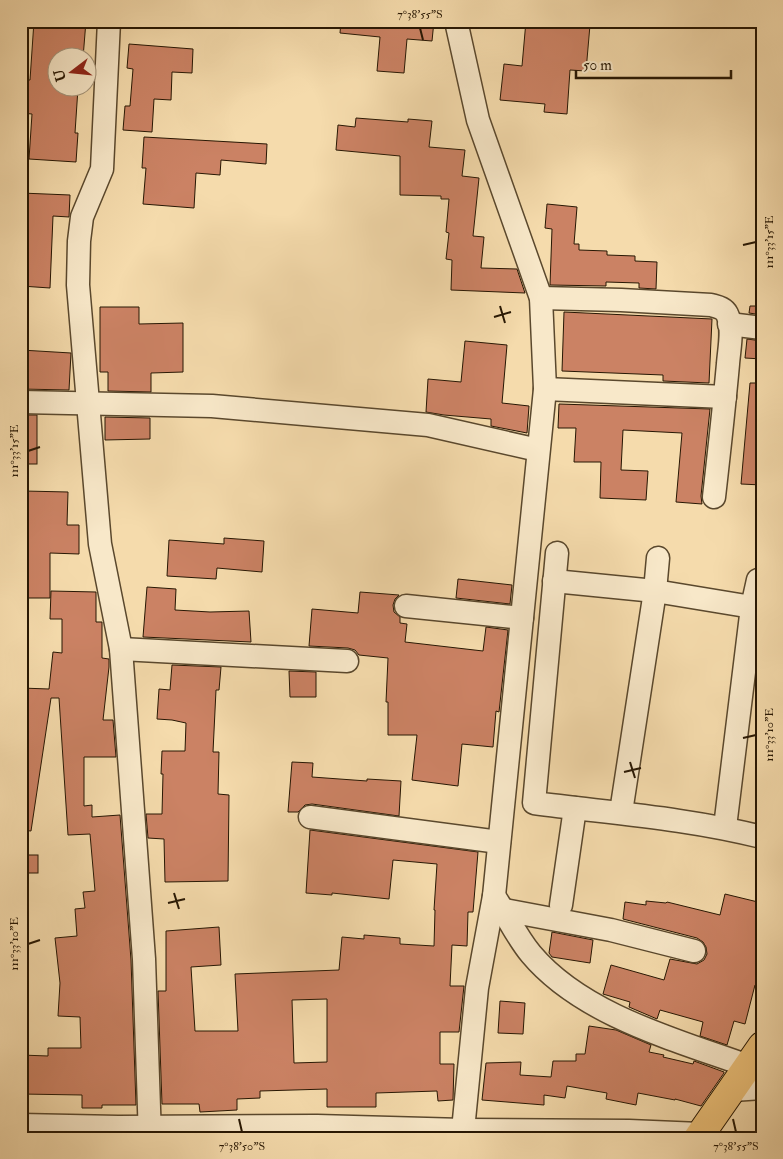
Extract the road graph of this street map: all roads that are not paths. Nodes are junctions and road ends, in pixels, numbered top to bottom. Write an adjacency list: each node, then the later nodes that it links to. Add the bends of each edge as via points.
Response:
1 (110, 21): 9 (street, via 102,169 82,217 79,241 78,285)
2 (456, 21): 3 (street, via 478,120)
3 (540, 298): 4 (street, via 711,305 725,311); 6 (street)
4 (729, 324): 5 (street); 7 (street)
5 (762, 328)
6 (545, 389): 7 (street); 10 (street)
7 (725, 397): 11 (street)
8 (21, 402): 9 (street)
9 (88, 404): 10 (street, via 212,406 428,425); 20 (street, via 100,544)
10 (538, 450): 19 (street)
11 (714, 498)
12 (557, 553): 14 (street)
13 (658, 558): 16 (street)
14 (554, 581): 16 (street); 22 (street, via 534,803)
15 (762, 581): 18 (street, via 758,580)
16 (655, 591): 18 (street); 23 (street)
17 (406, 606): 19 (street)
18 (752, 607): 25 (street)
19 (522, 618): 27 (street)
20 (120, 649): 21 (street); 34 (street, via 144,959)
21 (348, 661)
22 (575, 808): 23 (street); 29 (street)
23 (621, 812): 25 (street)
24 (310, 817): 27 (street)
25 (725, 827): 26 (street)
26 (762, 837)
27 (499, 842): 28 (street)
28 (499, 903): 30 (street); 31 (street, via 530,954 574,992 614,1015 683,1043); 33 (street, via 477,988)
29 (561, 905)
30 (694, 951)
31 (757, 1067): 35 (main road, via 733,1090)
32 (21, 1125): 34 (street, via 118,1127)
33 (464, 1130): 34 (street, via 317,1126); 35 (street, via 629,1131)
34 (150, 1132)
35 (699, 1136)

